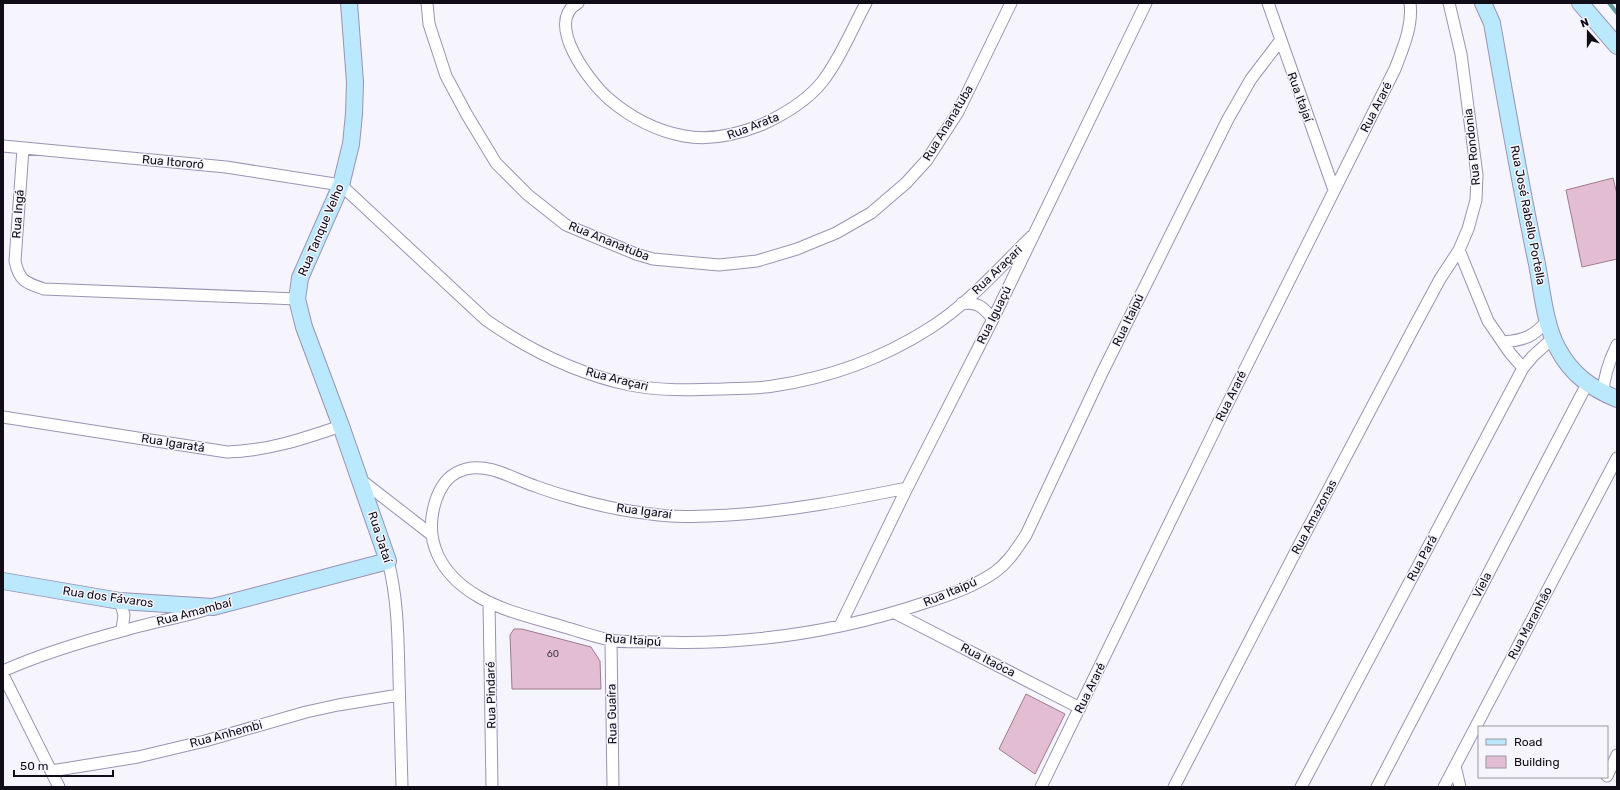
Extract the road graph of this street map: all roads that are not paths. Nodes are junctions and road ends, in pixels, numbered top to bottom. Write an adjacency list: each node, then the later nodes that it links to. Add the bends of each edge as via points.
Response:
1 (349, 3): 18 (street, Rua Tanque Velho, via 355,82 354,114 351,144)
2 (427, 3): 5 (street, Rua Ananatuba, via 429,24 449,82 496,163 528,195 566,225 636,254 654,259 719,265 757,261 797,249 836,233 871,213 906,183 927,160 958,112)
3 (578, 3): 4 (street, Rua Arata, via 569,10 567,40 587,75 609,99 635,118 655,128 685,136 719,138 780,117 805,99 822,82 836,60)
4 (866, 3)
5 (1011, 3)
6 (1146, 3): 20 (street, Rua Iguaçú)
7 (1268, 3): 14 (street, Rua Itajaí)
8 (1410, 3): 19 (street, Rua Araré, via 1407,36 1395,69)
9 (1449, 3): 21 (street, Rua Rondonia, via 1461,54 1477,175 1476,200)
10 (1483, 3): 13 (street, Rua José Rabello Portella)
11 (1490, 3): 13 (street)
12 (1580, 3): 15 (street)
13 (1492, 22): 25 (street, Rua José Rabello Portella)
14 (1280, 41): 19 (street, Rua Itajaí); 43 (street, Rua Itaipú, via 1251,79 1228,119 1016,551 995,572 976,582 944,597)
15 (1617, 46)
16 (3, 146): 17 (street, Rua Itororó)
17 (23, 149): 18 (street, Rua Itororó, via 226,167); 22 (street, Rua Ingá, via 14,261 21,278 30,284 44,288)
18 (341, 185): 22 (street, Rua Tanque Velho, via 300,278); 23 (street, Rua Araçari, via 486,320 508,335 552,358 590,374 630,385 698,390 772,386 819,376 842,370 895,348 930,328)
19 (1334, 190): 50 (street, Rua Araré)
20 (1032, 236): 23 (street, Rua Araçari); 24 (street, Rua Iguaçú)
21 (1459, 250): 27 (street, via 1488,320); 60 (street, Rua Amazonas, via 1440,279)
22 (297, 299): 33 (street, Rua Jataí, via 304,327)
23 (962, 304): 24 (street, Rua Araçari, via 978,304)
24 (993, 319): 36 (street, Rua Iguaçú)
25 (1548, 320): 26 (street, Rua José Rabello Portella); 27 (street, via 1531,337)
26 (1553, 338): 29 (street, Rua Pará); 30 (street, Rua José Rabello Portella, via 1566,362)
27 (1503, 342): 29 (street)
28 (1617, 345): 31 (street, via 1604,379)
29 (1523, 368): 61 (street, Rua Pará)
30 (1587, 384): 31 (street, Rua José Rabello Portella); 62 (street, Viela)
31 (1610, 396)
32 (3, 417): 33 (street, Rua Igaratá, via 227,452 269,448 296,442)
33 (341, 426): 35 (street, Rua Jataí)
34 (1617, 458): 52 (street, Rua Maranhão)
35 (361, 480): 37 (street); 38 (street, Rua Jataí)
36 (907, 488): 37 (street, Rua Igaraí, via 767,512 702,517 654,515 571,498 535,487 500,472 470,468 458,471 447,478 441,487 431,517); 44 (street, Rua Iguaçú)
37 (432, 536): 41 (street, Rua Itaipú, via 434,547 443,565 454,580)
38 (388, 561): 42 (street, Rua Amambaí); 49 (street, Rua Jataí, via 397,627)
39 (3, 581): 40 (street, Rua dos Fávaros)
40 (120, 601): 42 (street, Rua dos Fávaros); 45 (street, via 124,615)
41 (489, 602): 46 (street, Rua Itaipú, via 513,612); 57 (street, Rua Pindaré)
42 (213, 607): 45 (street, Rua Amambaí)
43 (895, 613): 44 (street, Rua Itaipú); 50 (street, Rua Itaóca)
44 (840, 626): 46 (street, Rua Itaipú, via 733,641 690,643)
45 (122, 630): 47 (street, Rua Amambaí, via 44,654)
46 (611, 640): 58 (street, Rua Guaíra)
47 (3, 671)
48 (3, 675): 53 (street)
49 (400, 695): 53 (street, Rua Anhembi, via 306,712 138,757); 56 (street, Rua Jataí)
50 (1080, 708): 59 (street, Rua Araré)
51 (1617, 755): 54 (street)
52 (1455, 766): 63 (street, Rua Maranhão); 64 (street)
53 (51, 771): 55 (street)
54 (1608, 775)
55 (60, 787)
56 (402, 787)
57 (492, 787)
58 (613, 787)
59 (1041, 787)
60 (1174, 787)
61 (1301, 787)
62 (1377, 787)
63 (1444, 787)
64 (1460, 787)

